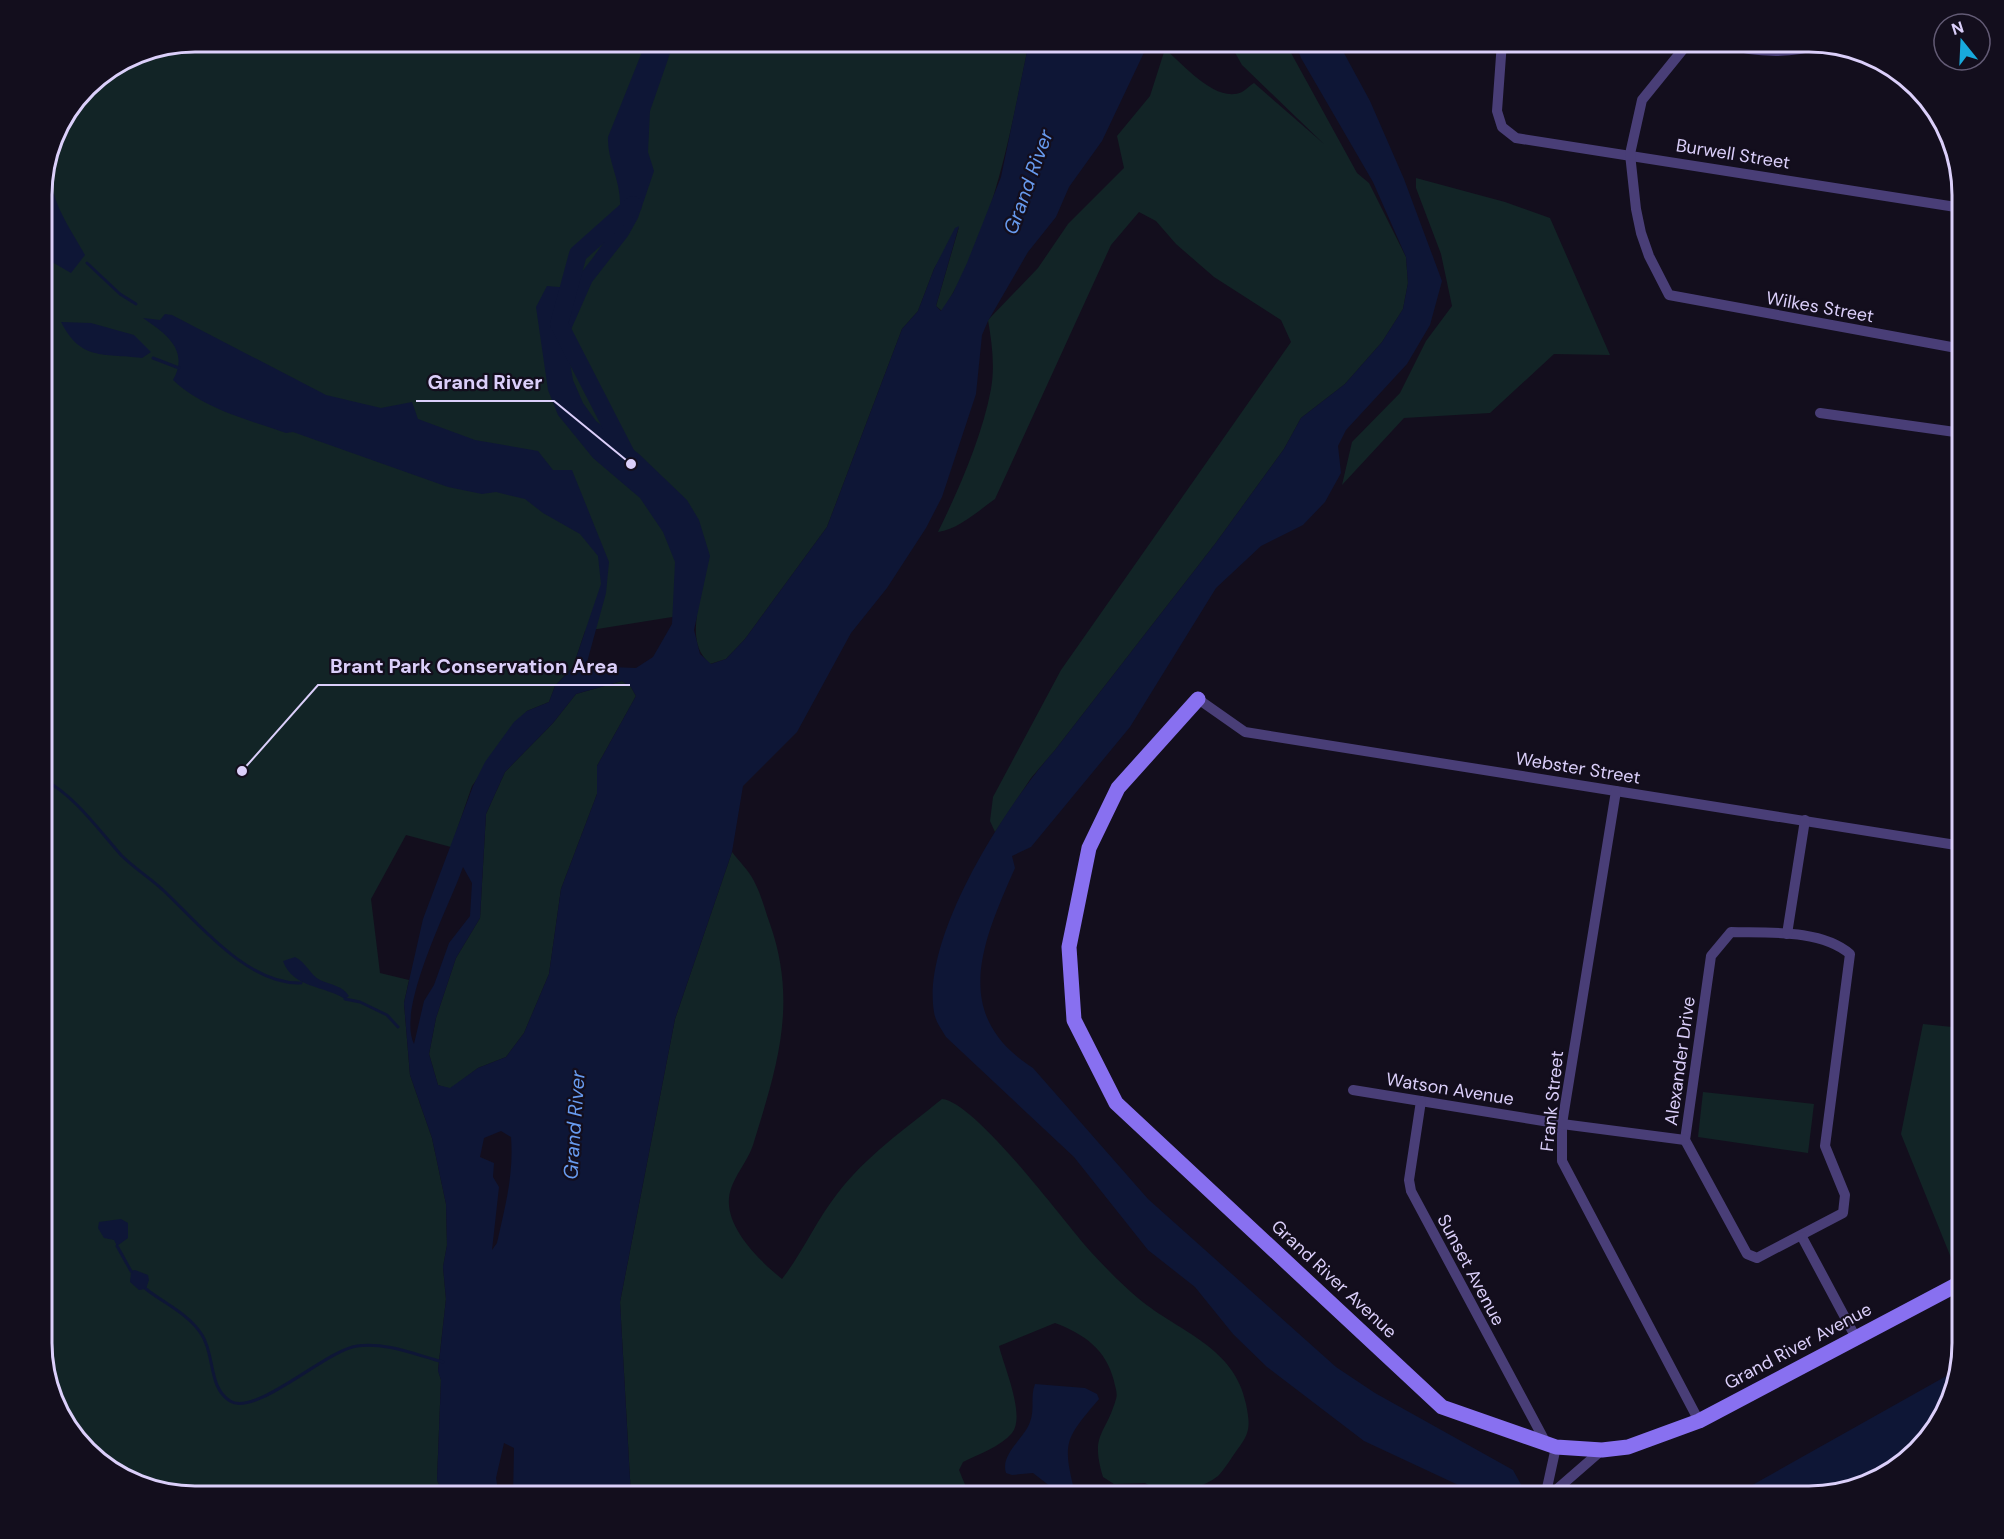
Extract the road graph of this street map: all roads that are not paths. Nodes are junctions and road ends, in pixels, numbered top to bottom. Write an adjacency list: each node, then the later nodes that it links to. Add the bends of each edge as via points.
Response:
1 (1501, 53): 3 (street, Burwell Street, via 1497,111 1502,127 1516,138)
2 (1680, 53): 3 (street, via 1642,100)
3 (1630, 154): 4 (street, Burwell Street); 5 (street, Wilkes Street, via 1641,232 1649,256 1673,297)
4 (1952, 206)
5 (1952, 347)
6 (1820, 413): 7 (street)
7 (1952, 432)
8 (1198, 699): 9 (street, Webster Street, via 1245,732); 21 (street, Grand River Avenue, via 1118,789 1089,848 1068,947 1074,1020 1116,1103 1442,1407)
9 (1616, 790): 10 (street, Webster Street); 15 (street, Frank Street)
10 (1805, 820): 11 (street, Webster Street); 12 (street)
11 (1952, 844)
12 (1787, 934): 16 (street, Alexander Drive, via 1731,933 1711,956); 17 (street, Alexander Drive, via 1838,944 1850,954 1826,1146 1845,1195 1843,1212)
13 (1353, 1090): 14 (street, Watson Avenue)
14 (1421, 1101): 15 (street, Watson Avenue); 21 (street, Sunset Avenue, via 1409,1180 1411,1191)
15 (1563, 1124): 16 (street, Watson Avenue); 20 (street, Frank Street, via 1562,1161)
16 (1685, 1140): 17 (street, Alexander Drive, via 1747,1254 1757,1258)
17 (1802, 1237): 19 (street)
18 (1952, 1287): 19 (street, Grand River Avenue)
19 (1856, 1338): 20 (street, Grand River Avenue)
20 (1699, 1420): 22 (street, Grand River Avenue, via 1628,1447)
21 (1551, 1445): 22 (street, Grand River Avenue); 23 (street)
22 (1602, 1450): 24 (street)
23 (1548, 1486)
24 (1560, 1486)

